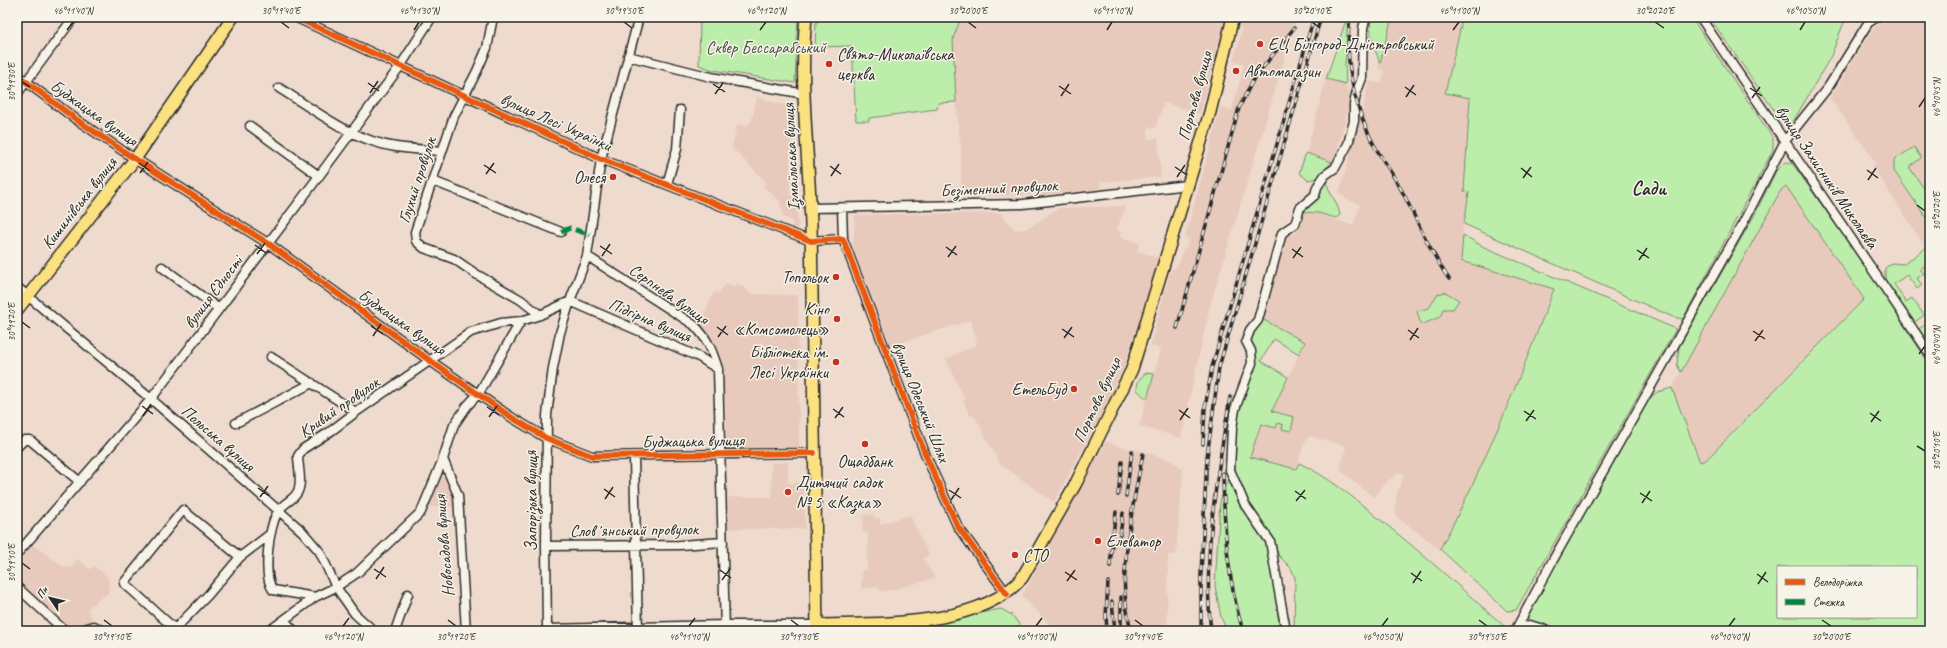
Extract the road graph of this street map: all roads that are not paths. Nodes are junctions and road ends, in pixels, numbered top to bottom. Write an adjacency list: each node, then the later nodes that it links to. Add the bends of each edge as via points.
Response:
1 (74, 17): 15 (street)
2 (233, 17): 26 (main road, Кишинівська вулиця)
3 (295, 17): 13 (street, вулиця Лесі Українки)
4 (432, 17): 13 (street, вулиця Єдності)
5 (493, 17): 19 (street, Глухий провулок, via 487,48)
6 (639, 17): 12 (street, Запорізька вулиця)
7 (806, 17): 18 (main road, Ізмаїльська вулиця)
8 (1233, 17): 30 (main road, Портова вулиця, via 1210,112)
9 (1366, 17): 89 (street, via 1363,28 1362,78 1355,100 1354,121 1348,144 1334,168 1325,175 1317,187 1315,195 1300,208 1295,224 1282,232 1258,320 1246,341 1251,351 1252,363 1235,409 1232,429 1230,470 1246,505 1270,541)
10 (1700, 17): 23 (street, вулиця Захисників Миколаєва)
11 (1877, 17): 23 (street, via 1868,23 1830,86)
12 (628, 56): 18 (street, via 711,77); 25 (street, Запорізька вулиця)
13 (401, 65): 19 (street, вулиця Лесі Українки); 22 (street, вулиця Єдності)
14 (17, 75): 15 (street, Буджацька вулиця)
15 (26, 82): 17 (street); 26 (street, Буджацька вулиця)
16 (279, 88): 22 (street)
17 (17, 94)
18 (805, 94): 31 (main road, Ізмаїльська вулиця)
19 (465, 96): 24 (street, Глухий провулок, via 454,116); 25 (street, вулиця Лесі Українки)
20 (680, 110): 29 (street, via 676,149)
21 (250, 126): 27 (street)
22 (352, 131): 24 (street, via 395,147); 27 (street, вулиця Єдності)
23 (1785, 142): 46 (street, вулиця Захисників Миколаєва); 81 (street, via 1742,225)
24 (442, 151): 28 (street, Глухий провулок)
25 (601, 158): 29 (street, вулиця Лесі Українки); 37 (street, Запорізька вулиця)
26 (135, 159): 36 (street, Буджацька вулиця); 40 (main road, Кишинівська вулиця)
27 (319, 176): 36 (street, вулиця Єдності)
28 (432, 181): 33 (street); 44 (street, Глухий провулок, via 415,232 416,241 424,248 454,259 521,300)
29 (667, 184): 35 (street, вулиця Лесі Українки)
30 (1188, 186): 32 (street, Безіменний провулок, via 1023,204); 72 (main road, Портова вулиця, via 1132,369 1076,483 1030,567)
31 (810, 208): 32 (street, Безіменний провулок); 35 (main road, Ізмаїльська вулиця)
32 (842, 208): 34 (street, вулиця Одеський Шлях)
33 (562, 232)
34 (843, 239): 35 (street); 72 (street, вулиця Одеський Шлях, via 926,456 958,527)
35 (811, 241): 57 (main road, Ізмаїльська вулиця)
36 (268, 244): 42 (street, вулиця Єдності); 48 (street, Буджацька вулиця)
37 (587, 256): 41 (street, Запорізька вулиця); 49 (street, Серпнева вулиця, via 694,325 705,336)
38 (162, 267): 42 (street)
39 (17, 287): 40 (street, Польська вулиця)
40 (29, 297): 43 (main road, Кишинівська вулиця); 52 (street, Польська вулиця)
41 (570, 301): 44 (street, Кривий провулок); 49 (street, Підгірна вулиця, via 699,357); 55 (street, Запорізька вулиця, via 553,368)
42 (219, 309): 52 (street, вулиця Єдності)
43 (17, 310)
44 (540, 315): 45 (street, Кривий провулок)
45 (521, 321): 48 (street, Кривий провулок, via 501,323 471,332); 51 (street)
46 (1930, 354)
47 (272, 357): 50 (street)
48 (429, 360): 51 (street, Буджацька вулиця); 53 (street, Кривий провулок)
49 (718, 369): 58 (street, Серпнева вулиця)
50 (312, 383): 53 (street); 54 (street)
51 (479, 393): 55 (street, Буджацька вулиця, via 511,417); 60 (street, via 454,425)
52 (151, 399): 61 (street, вулиця Єдності); 62 (street, Польська вулиця)
53 (356, 412): 62 (street, Кривий провулок, via 331,432 303,449 298,456 297,493)
54 (236, 423)
55 (546, 438): 59 (street, Буджацька вулиця, via 592,456); 66 (street, Запорізька вулиця)
56 (17, 447): 61 (street, via 24,440 30,440)
57 (814, 453): 58 (street, Буджацька вулиця); 76 (main road, Ізмаїльська вулиця)
58 (721, 455): 59 (street, Буджацька вулиця); 64 (street, Серпнева вулиця)
59 (634, 457): 65 (street)
60 (443, 459): 70 (street, via 421,512 372,560); 88 (street, Новосадова вулиця, via 458,495)
61 (80, 482): 67 (street, вулиця Єдності)
62 (278, 510): 63 (street, Кривий провулок); 70 (street, Польська вулиця, via 302,531 320,552)
63 (269, 534): 68 (street); 73 (street, Кривий провулок, via 267,560 270,586 280,592)
64 (723, 542): 65 (street, Словʼянський провулок); 75 (street, Серпнева вулиця)
65 (636, 544): 66 (street, Словʼянський провулок); 77 (street)
66 (546, 546): 80 (street, Запорізька вулиця)
67 (17, 554)
68 (240, 557): 79 (street); 79 (street, via 183,510 124,583)
69 (17, 587): 78 (street)
70 (336, 587): 73 (street); 86 (street, Польська вулиця, via 355,614)
71 (408, 594): 87 (street)
72 (1007, 594): 76 (main road, Портова вулиця, via 967,611 942,618 918,622)
73 (315, 597): 74 (street)
74 (284, 620): 84 (street); 85 (street)
75 (725, 628): 76 (street); 77 (street)
76 (817, 628)
77 (638, 629): 80 (street)
78 (61, 630)
79 (174, 630)
80 (547, 630)
81 (1516, 630): 90 (street, via 1530,625)
82 (78, 631): 83 (street, via 94,626)
83 (102, 631)
84 (269, 631)
85 (294, 631)
86 (374, 631)
87 (395, 631)
88 (466, 631)
89 (1286, 631)
90 (1548, 631)

